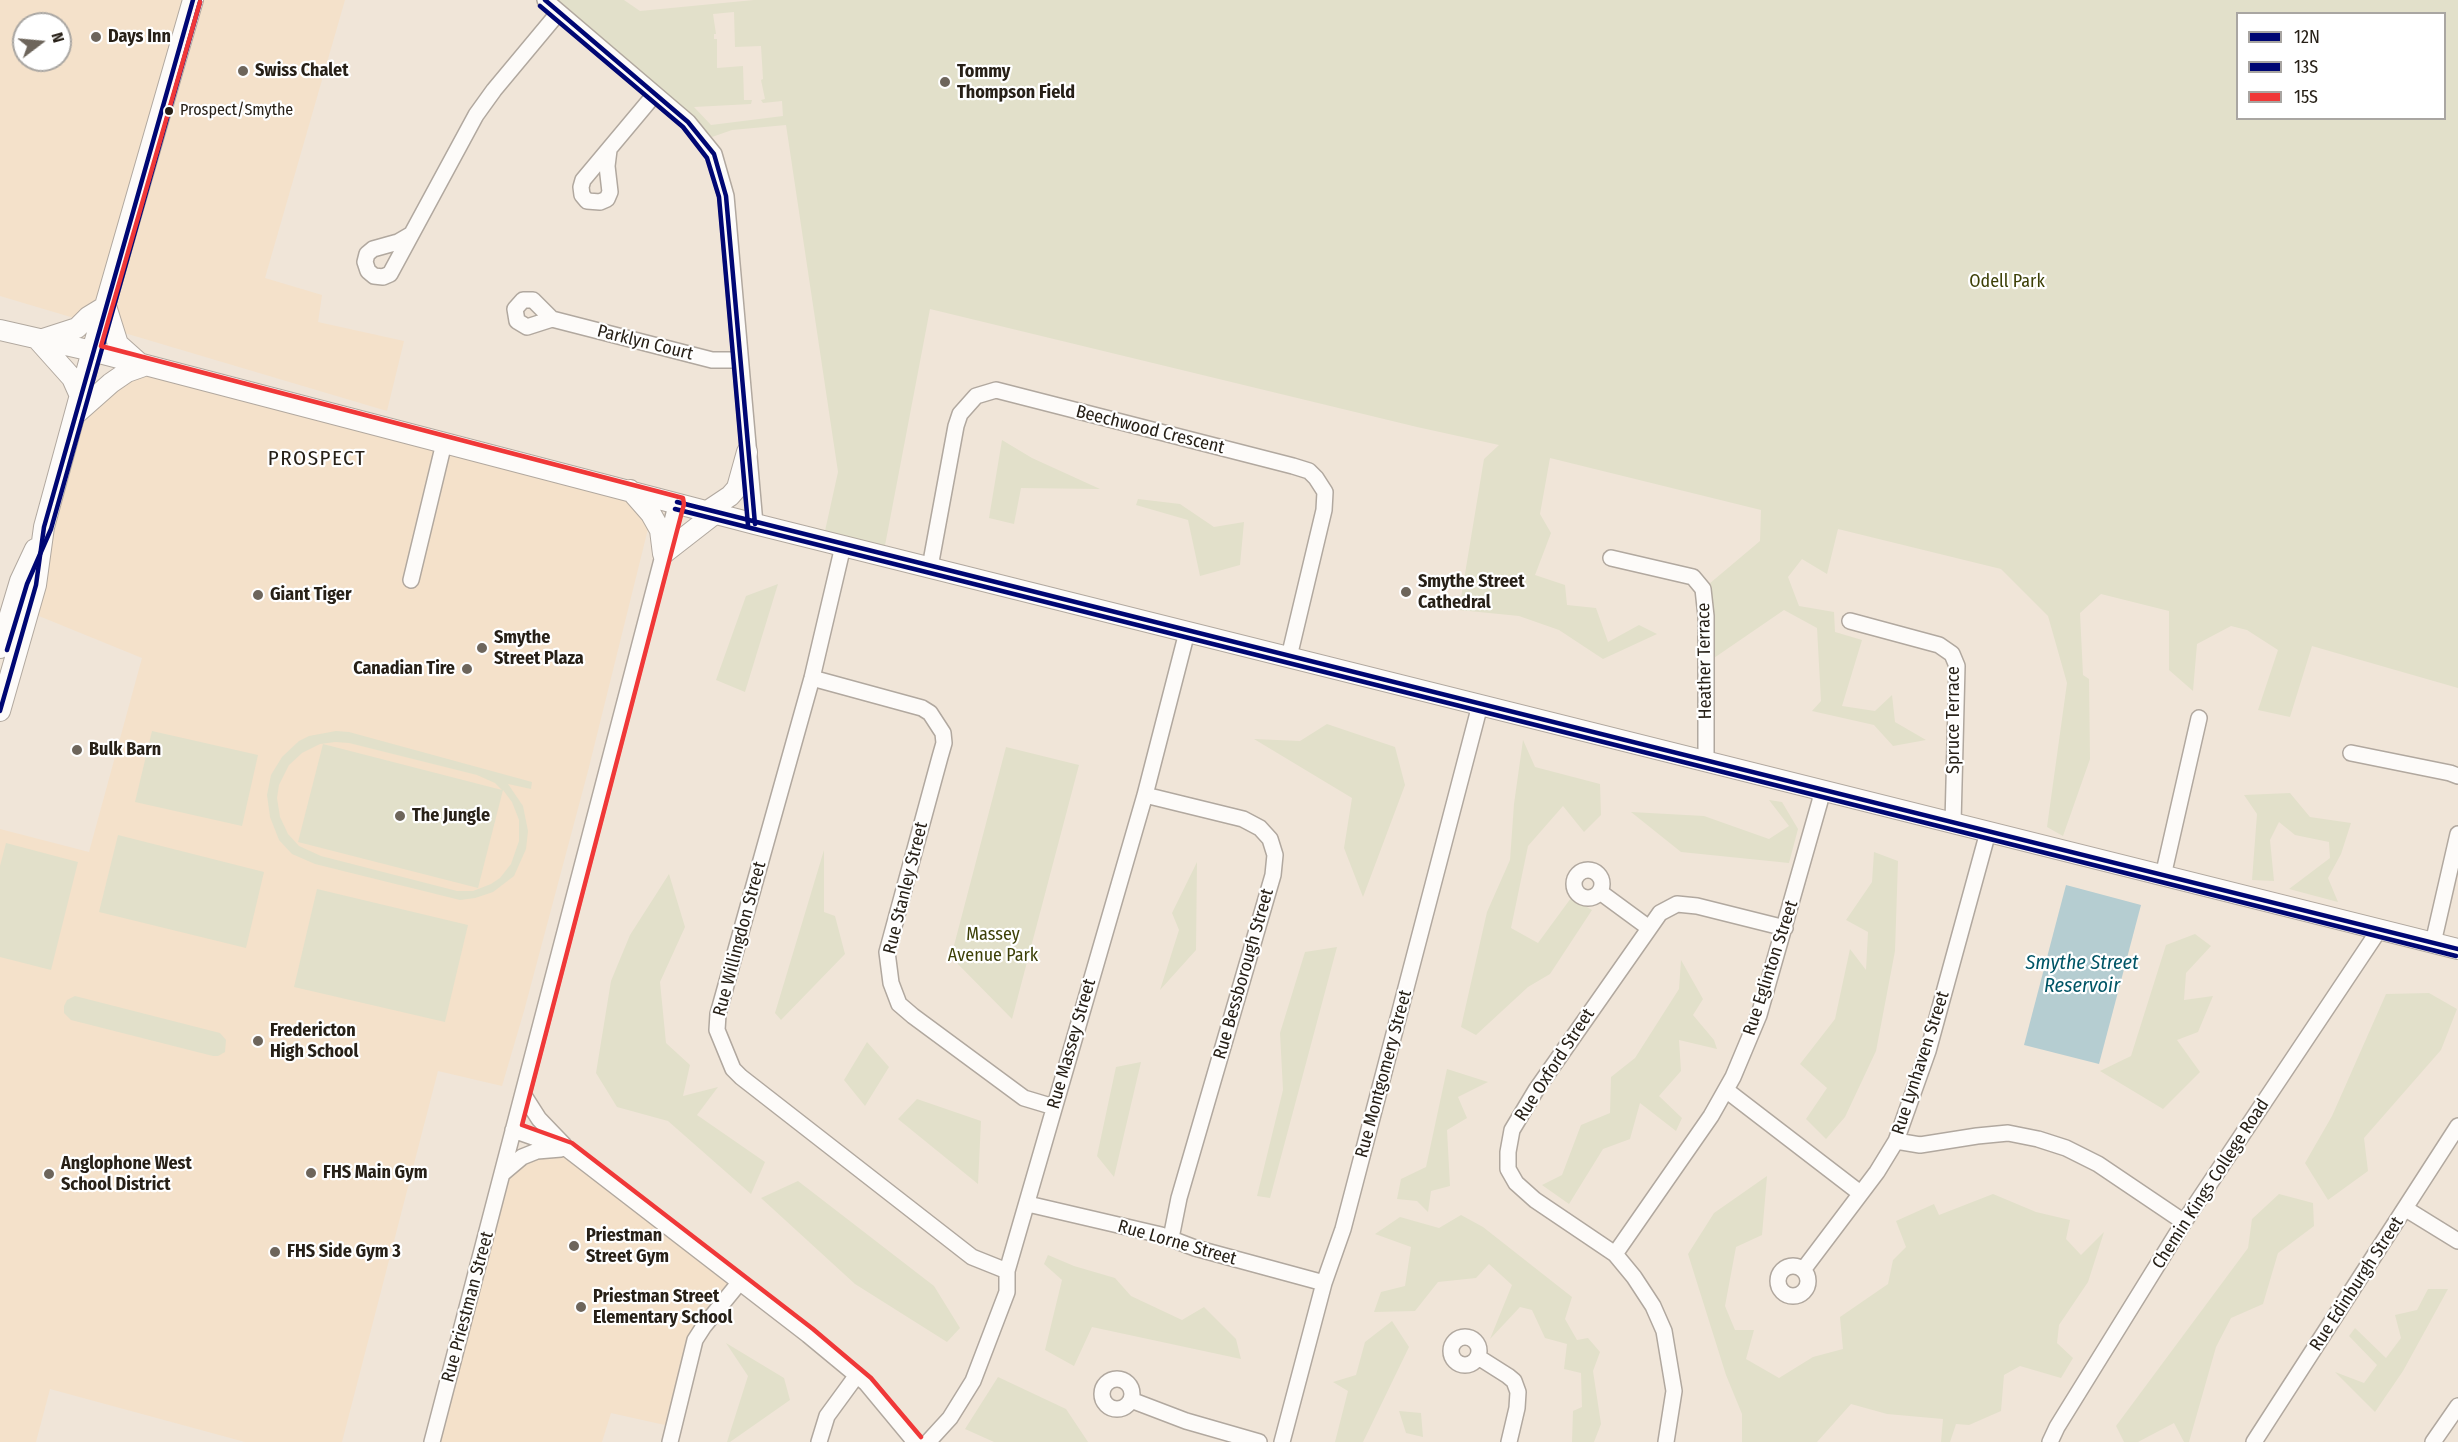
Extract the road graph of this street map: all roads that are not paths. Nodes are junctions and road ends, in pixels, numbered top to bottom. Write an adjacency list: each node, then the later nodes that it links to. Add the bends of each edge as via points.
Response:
1 (193, 0): 7 (main road)
2 (545, 0): 3 (street)
3 (559, 12): 4 (street); 6 (street, via 476,115)
4 (655, 94): 5 (street); 12 (street, via 701,135 722,176)
5 (609, 150)
6 (410, 235)
7 (106, 306): 10 (main road, via 67,333); 11 (main road); 13 (main road, via 118,344)
8 (552, 320): 12 (street, Parklyn Court, via 712,360)
9 (0, 330): 10 (main road)
10 (38, 340): 11 (main road); 14 (main road, via 72,378)
11 (92, 351): 13 (main road); 14 (main road)
12 (739, 360): 16 (street)
13 (144, 366): 14 (main road, via 127,372); 15 (main road)
14 (78, 405): 21 (main road)
15 (444, 442): 17 (main road); 26 (street)
16 (747, 452): 19 (main road, via 736,488); 20 (street)
17 (630, 490): 18 (main road); 23 (main road, via 660,530)
18 (676, 502): 19 (main road); 23 (street, Rue Priestman Street)
19 (713, 511): 20 (main road); 23 (main road)
20 (755, 524): 22 (main road)
21 (44, 527): 29 (main road, via 20,581); 33 (main road, via 36,585)
22 (843, 546): 25 (main road); 31 (street, Rue Willingdon Street)
23 (663, 554): 51 (street, Rue Priestman Street)
24 (1611, 558): 36 (street, Heather Terrace, via 1693,577 1703,589)
25 (930, 567): 28 (main road); 30 (street, Beechwood Crescent, via 960,414 976,396 996,390 1309,471 1325,492)
26 (411, 580)
27 (1850, 621): 40 (street, Spruce Terrace, via 1939,645 1952,654 1957,666)
28 (1187, 632): 30 (main road); 39 (street, Rue Massey Street)
29 (0, 648)
30 (1289, 657): 32 (main road)
31 (812, 678): 52 (street, Rue Stanley Street, via 922,708 943,733 944,743 887,952 891,983 899,1004 913,1016 1024,1098); 66 (street, Rue Willingdon Street, via 718,1014 717,1030 733,1070 741,1077 972,1257)
32 (1480, 705): 36 (main road); 68 (street, Rue Montgomery Street, via 1344,1229)
33 (0, 711)
34 (2199, 718): 43 (street)
35 (2351, 753): 37 (street)
36 (1706, 761): 38 (main road)
37 (2458, 776)
38 (1821, 790): 40 (main road); 46 (street, Rue Eglinton Street)
39 (1145, 795): 52 (street, Rue Massey Street); 62 (street, Rue Bessborough Street, via 1243,819 1270,839 1275,855 1273,875 1182,1187)
40 (1953, 823): 41 (main road)
41 (1988, 832): 43 (main road); 55 (street, Rue Lynhaven Street, via 1928,1051)
42 (2458, 834): 48 (street)
43 (2163, 876): 47 (main road)
44 (1600, 892): 45 (street)
45 (1648, 928): 46 (street, Rue Oxford Street, via 1660,913 1677,904); 64 (street, Rue Oxford Street, via 1536,1090 1512,1130 1508,1152 1508,1169 1516,1183)
46 (1785, 928): 50 (street, Rue Eglinton Street, via 1759,1015)
47 (2379, 930): 48 (main road); 61 (street, Chemin Kings College Road)
48 (2433, 943): 49 (main road)
49 (2458, 949)
50 (1726, 1090): 58 (street); 64 (street, Rue Eglinton Street)
51 (523, 1094): 54 (street, Rue Priestman Street); 56 (street, via 539,1119)
52 (1054, 1107): 59 (street, Rue Massey Street)
53 (2458, 1126): 60 (street, Rue Edinburgh Street)
54 (513, 1130): 56 (street); 57 (street, Rue Priestman Street)
55 (1896, 1141): 58 (street, Rue Lynhaven Street); 61 (street, via 1920,1145 2008,1133 2038,1139 2098,1164)
56 (567, 1149): 57 (street, via 537,1151 522,1157); 67 (street)
57 (503, 1173): 73 (street, Rue Priestman Street)
58 (1860, 1193): 65 (street, Rue Lynhaven Street)
59 (1028, 1204): 62 (street, Rue Lorne Street); 66 (street, Rue Massey Street)
60 (2406, 1209): 63 (street); 83 (street, Rue Edinburgh Street)
61 (2184, 1222): 82 (street, Chemin Kings College Road)
62 (1171, 1238): 68 (street, Rue Lorne Street)
63 (2458, 1240)
64 (1615, 1254): 81 (street, Rue Oxford Street, via 1653,1306 1664,1331 1674,1391)
65 (1803, 1270)
66 (1007, 1271): 77 (street, Rue Massey Street, via 1007,1292 973,1381 950,1418)
67 (739, 1283): 70 (street); 74 (street, via 695,1340)
68 (1324, 1283): 79 (street, Rue Montgomery Street)
69 (1478, 1357): 80 (street, via 1514,1381 1517,1408)
70 (857, 1375): 75 (street, via 827,1416); 76 (street)
71 (1131, 1400): 78 (street)
72 (2458, 1406): 84 (street)
73 (432, 1442)
74 (670, 1442)
75 (819, 1442)
76 (915, 1442)
77 (928, 1442)
78 (1259, 1442)
79 (1282, 1442)
80 (1509, 1442)
81 (1666, 1442)
82 (2050, 1442)
83 (2254, 1442)
84 (2433, 1442)

